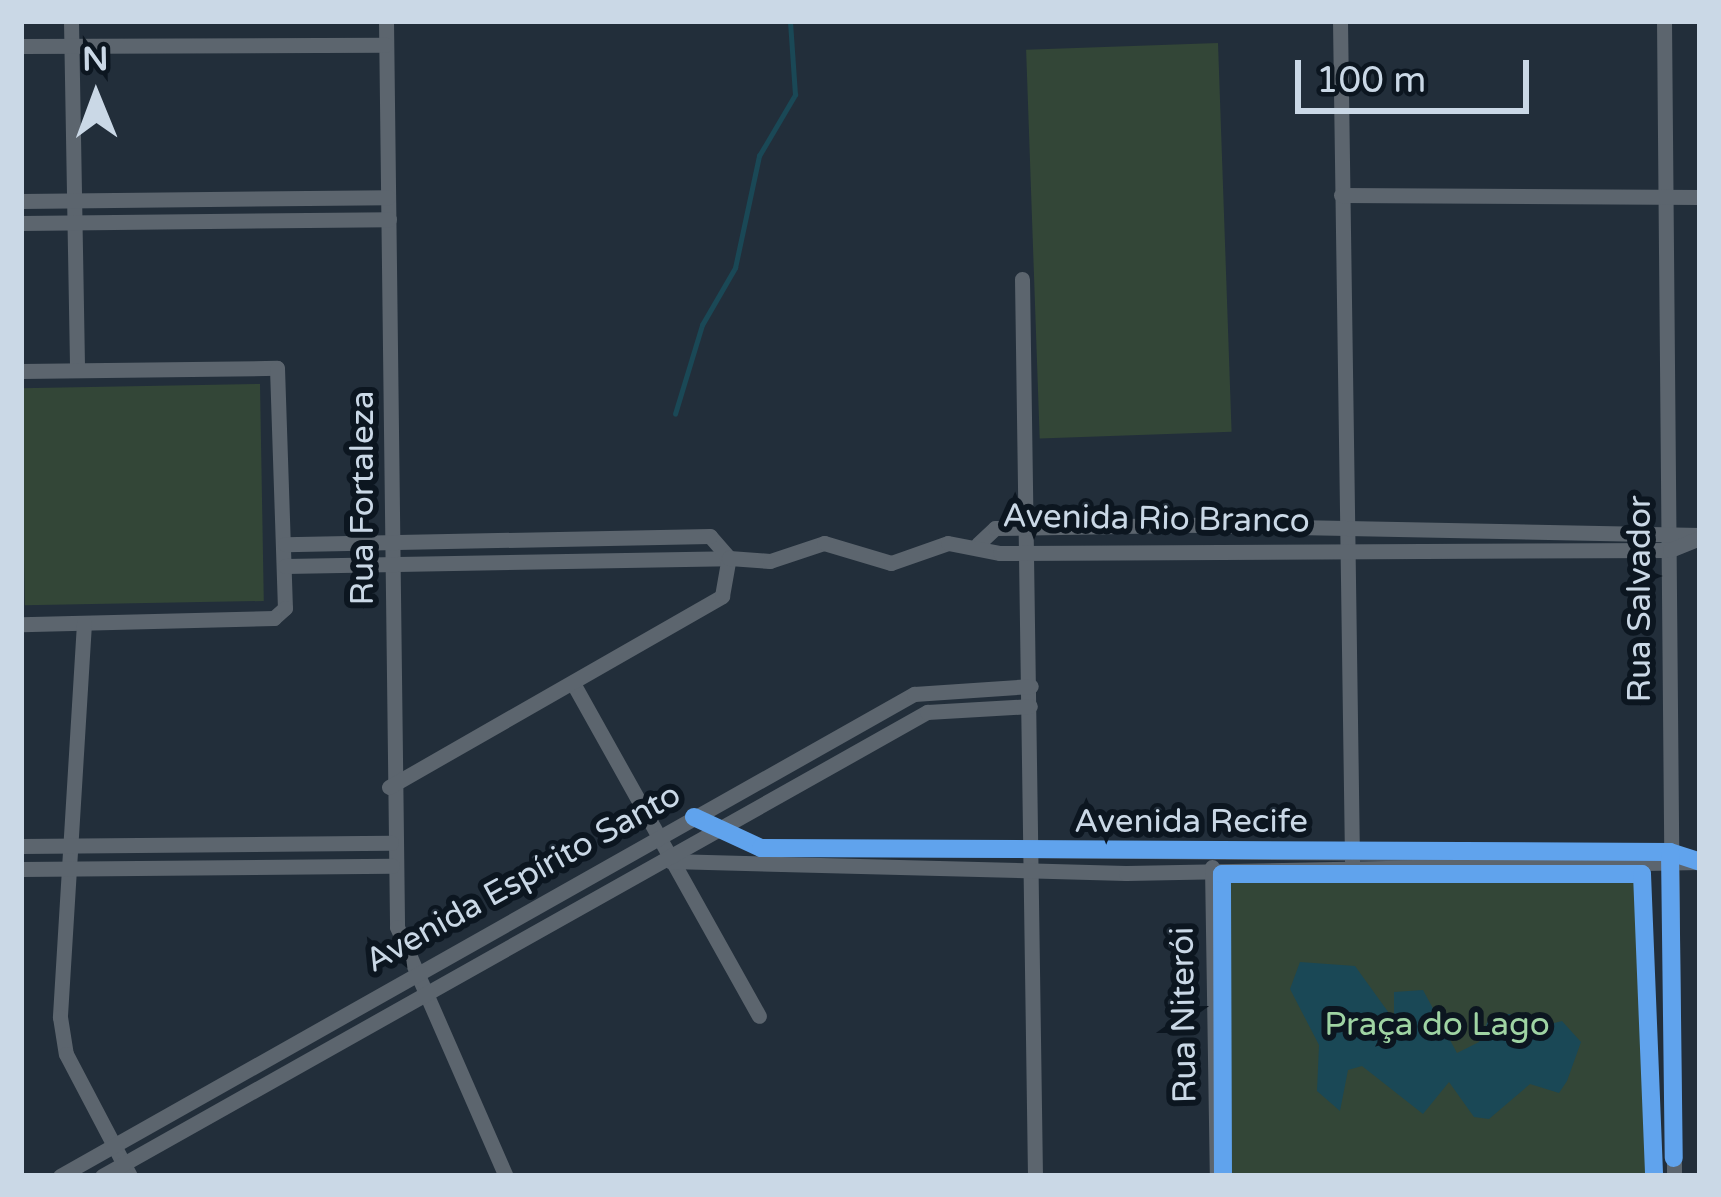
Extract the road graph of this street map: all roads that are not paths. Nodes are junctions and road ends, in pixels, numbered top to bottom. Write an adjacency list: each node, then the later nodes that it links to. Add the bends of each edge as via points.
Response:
1 (71, 21): 5 (street)
2 (386, 21): 6 (street, Rua Fortaleza)
3 (1340, 21): 8 (street)
4 (1664, 21): 10 (street, Rua Salvador)
5 (71, 45): 6 (street); 7 (street); 15 (street)
6 (386, 45): 9 (street, Rua Fortaleza)
7 (21, 46)
8 (1341, 195): 10 (street); 24 (street)
9 (388, 197): 12 (street); 16 (street, Rua Fortaleza)
10 (1667, 197): 11 (street); 29 (street, Rua Salvador)
11 (1700, 197)
12 (269, 198): 13 (street); 17 (street)
13 (198, 200): 15 (street); 18 (street)
14 (21, 201): 15 (street)
15 (72, 201): 20 (street)
16 (389, 219): 17 (street); 34 (street, Rua Fortaleza)
17 (270, 220): 18 (street)
18 (199, 221): 20 (street)
19 (21, 223): 20 (street)
20 (72, 223): 22 (street)
21 (1022, 279): 30 (street)
22 (77, 370): 23 (street); 35 (street, via 277,368)
23 (21, 371)
24 (1348, 524): 25 (street, Avenida Rio Branco); 26 (street, Avenida Rio Branco); 37 (street)
25 (1467, 524): 27 (street, Avenida Rio Branco); 38 (street)
26 (1197, 525): 28 (street, Avenida Rio Branco); 41 (street)
27 (1567, 525): 29 (street, Avenida Rio Branco); 39 (street)
28 (1123, 526): 30 (street, Avenida Rio Branco); 43 (street)
29 (1670, 526): 31 (street, Avenida Rio Branco); 40 (street, Rua Salvador)
30 (1033, 527): 36 (street, Avenida Rio Branco, via 995,529); 42 (street)
31 (1700, 536): 40 (street, Avenida Rio Branco)
32 (572, 538): 33 (street); 44 (street, via 710,536); 45 (street)
33 (492, 540): 34 (street); 46 (street)
34 (396, 542): 35 (street); 48 (street, Rua Fortaleza)
35 (285, 544): 47 (street)
36 (978, 544): 42 (street, Avenida Rio Branco); 44 (street, via 891,563 847,543)
37 (1347, 550): 38 (street, Avenida Rio Branco); 41 (street, Avenida Rio Branco); 64 (street)
38 (1467, 550): 39 (street, Avenida Rio Branco)
39 (1568, 550): 40 (street, Avenida Rio Branco)
40 (1670, 550): 65 (street, Rua Salvador)
41 (1198, 552): 43 (street, Avenida Rio Branco)
42 (1032, 553): 43 (street, Avenida Rio Branco); 52 (street)
43 (1123, 553)
44 (729, 558): 45 (street); 51 (street, via 722,596)
45 (572, 562): 46 (street)
46 (491, 564): 48 (street)
47 (284, 566): 48 (street); 49 (street, via 285,608 274,618)
48 (396, 567): 54 (street, Rua Fortaleza)
49 (84, 623): 50 (street); 60 (street)
50 (21, 624)
51 (574, 685): 54 (street); 57 (street)
52 (1031, 686): 53 (street); 55 (street, Avenida Espírito Santo, via 914,694)
53 (1030, 706): 56 (street, Avenida Espírito Santo, via 927,712); 62 (street)
54 (389, 787): 58 (street, Rua Fortaleza)
55 (694, 817): 56 (street, Avenida Recife); 57 (street, Avenida Espírito Santo)
56 (712, 833): 61 (street, Avenida Recife, via 761,848); 68 (street, Avenida Espírito Santo)
57 (657, 839): 68 (street); 80 (street, Avenida Espírito Santo)
58 (391, 843): 60 (street); 70 (street, Rua Fortaleza)
59 (21, 846): 60 (street)
60 (71, 846): 71 (street)
61 (920, 850): 62 (street, Avenida Recife); 73 (street)
62 (1033, 851): 63 (street, Avenida Recife); 76 (street)
63 (1127, 852): 66 (street, Avenida Recife); 79 (street)
64 (1352, 852): 66 (street, Avenida Recife); 67 (street, Avenida Recife); 78 (street)
65 (1670, 852): 67 (street, Avenida Recife); 69 (street, Avenida Recife); 74 (street, Rua Salvador)
66 (1212, 853): 77 (street, Rua Niterói)
67 (1526, 853): 75 (street)
68 (670, 861): 73 (street, Avenida Recife); 81 (street, Avenida Espírito Santo); 84 (street)
69 (1697, 862): 74 (street, Avenida Recife)
70 (392, 866): 71 (street); 82 (street, Rua Fortaleza)
71 (68, 868): 72 (street); 87 (street, via 66,1054)
72 (21, 869)
73 (918, 870): 76 (street, Avenida Recife)
74 (1670, 870): 75 (street, Avenida Recife); 94 (street, Rua Salvador)
75 (1527, 871): 78 (street, Avenida Recife)
76 (1033, 872): 79 (street, Avenida Recife); 92 (street)
77 (1212, 872): 78 (street, Avenida Recife); 79 (street, Avenida Recife); 93 (street, Rua Niterói)
78 (1352, 872)
79 (1126, 873)
80 (550, 898): 81 (street); 82 (street, Avenida Espírito Santo)
81 (561, 919): 83 (street, Avenida Espírito Santo)
82 (412, 973): 83 (street, Rua Fortaleza); 85 (street, Avenida Espírito Santo)
83 (420, 994): 86 (street, Avenida Espírito Santo); 91 (street, Rua Fortaleza)
84 (759, 1016)
85 (261, 1060): 86 (street); 87 (street, Avenida Espírito Santo)
86 (271, 1079): 88 (street, Avenida Espírito Santo)
87 (113, 1147): 88 (street); 89 (street, Avenida Espírito Santo)
88 (126, 1170): 90 (street, Avenida Espírito Santo)
89 (61, 1176)
90 (102, 1176)
91 (506, 1176)
92 (1035, 1176)
93 (1216, 1176)
94 (1674, 1176)

